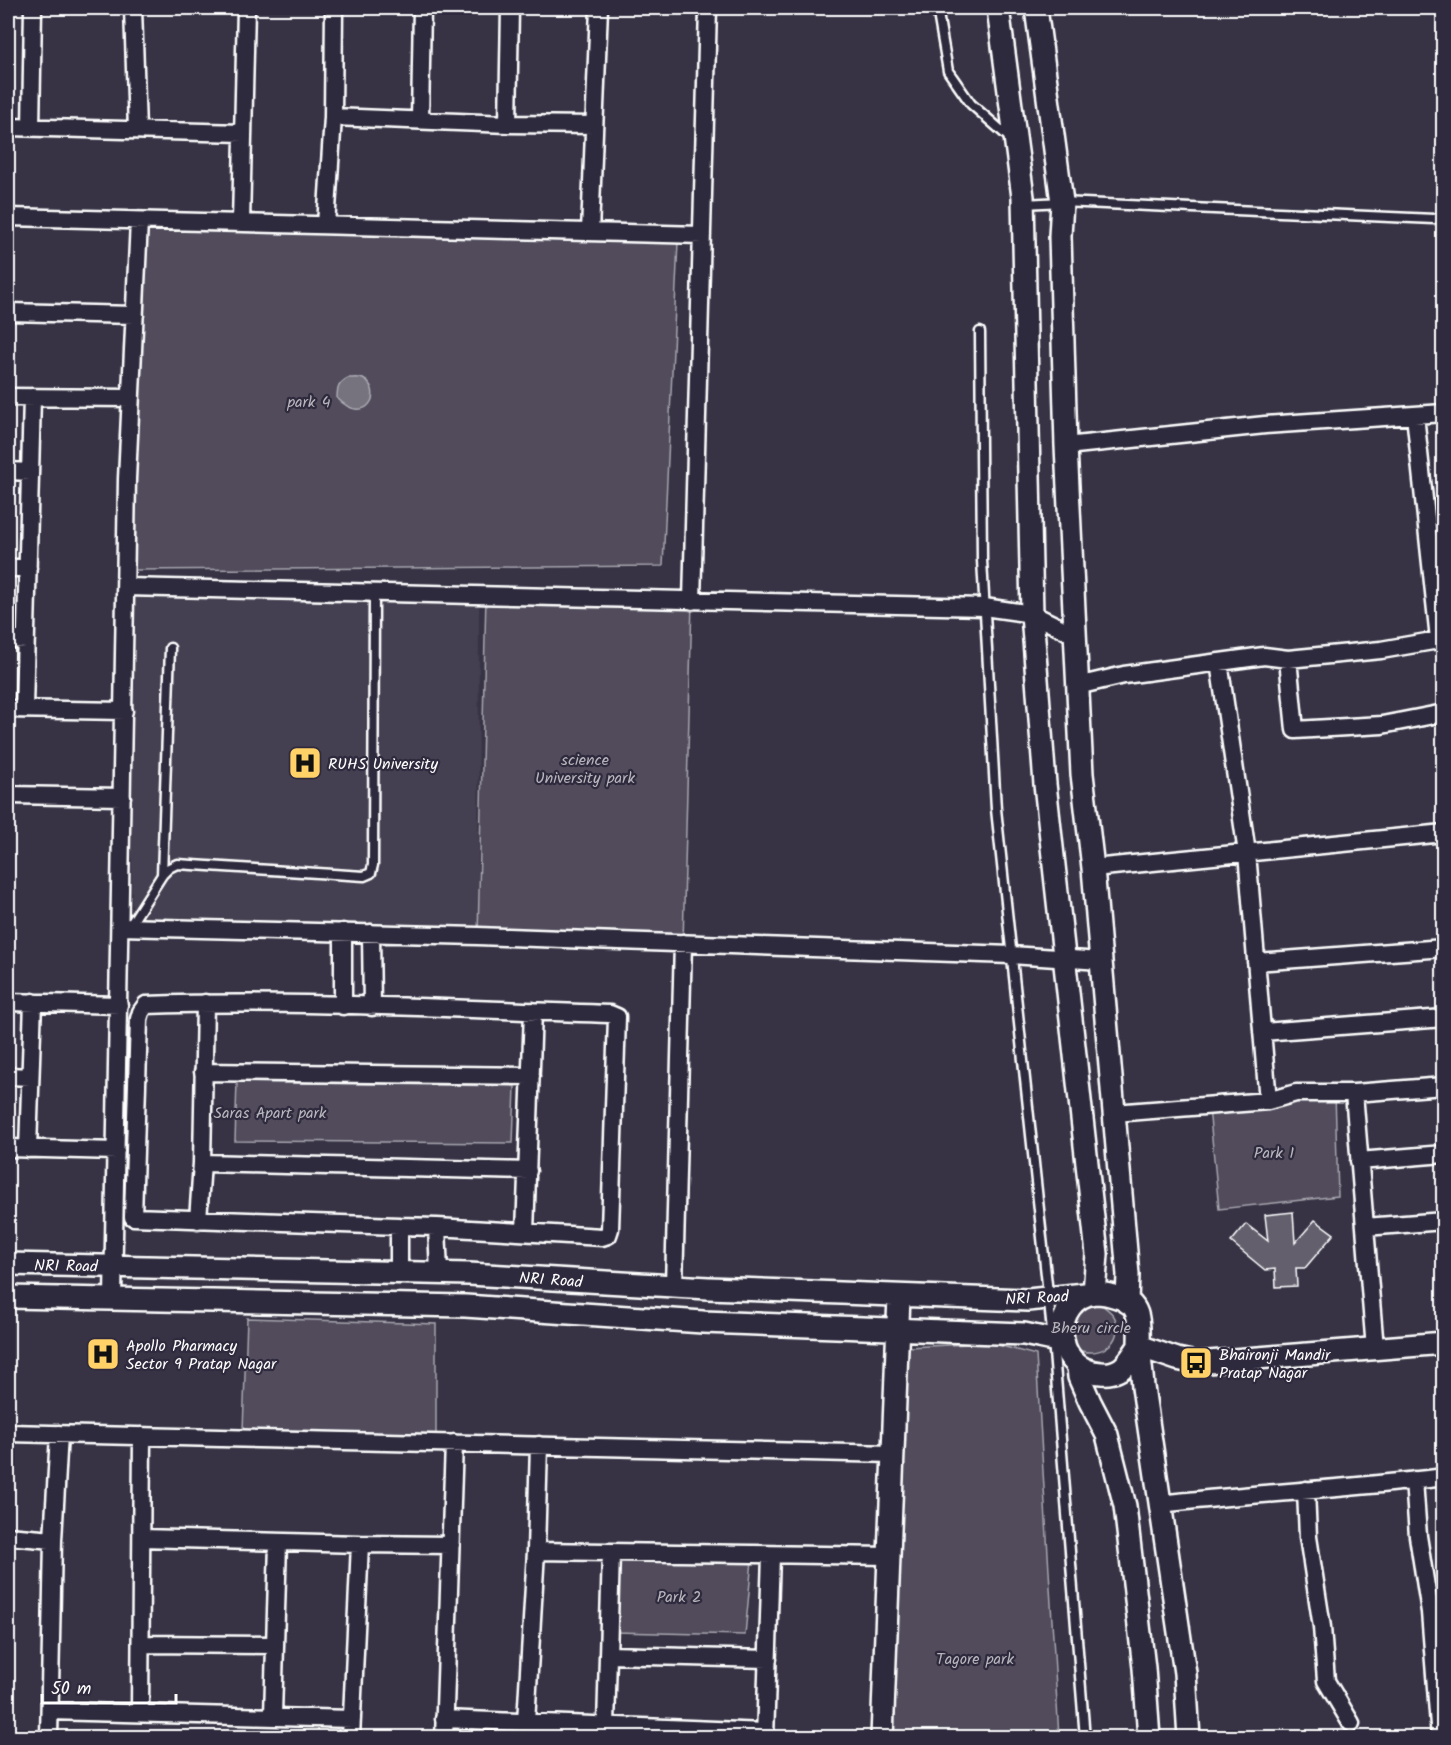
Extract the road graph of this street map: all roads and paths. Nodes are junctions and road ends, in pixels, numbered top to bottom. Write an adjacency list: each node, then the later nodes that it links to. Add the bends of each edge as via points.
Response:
1 (33, 8): 17 (street)
2 (133, 8): 18 (street)
3 (246, 8): 19 (street)
4 (334, 8): 12 (street)
5 (422, 8): 13 (street)
6 (510, 8): 14 (street)
7 (599, 8): 15 (street)
8 (708, 8): 29 (street)
9 (937, 8): 20 (lane, via 948,71 971,104)
10 (998, 8): 20 (street)
11 (1036, 8): 21 (street)
12 (333, 117): 13 (street); 27 (street)
13 (420, 120): 14 (street)
14 (508, 124): 15 (street)
15 (594, 125): 28 (street)
16 (8, 127): 17 (street)
17 (32, 128): 18 (street)
18 (137, 130): 19 (street)
19 (243, 133): 26 (street)
20 (1016, 144): 22 (street)
21 (1062, 202): 22 (lane); 23 (lane, via 1434,219); 38 (street)
22 (1023, 204): 47 (street)
23 (1443, 216)
24 (8, 217): 25 (street)
25 (139, 220): 26 (street); 31 (street)
26 (241, 223): 27 (street)
27 (326, 225): 28 (street)
28 (590, 232): 29 (street)
29 (702, 235): 45 (street)
30 (8, 312): 31 (street)
31 (135, 315): 35 (street)
32 (980, 332): 46 (lane)
33 (8, 397): 34 (street)
34 (32, 397): 35 (street); 40 (street)
35 (131, 398): 43 (street)
36 (1443, 413): 37 (street)
37 (1415, 415): 38 (street); 50 (street)
38 (1066, 446): 48 (street)
39 (8, 471): 40 (street)
40 (30, 472): 42 (street)
41 (8, 568): 42 (street)
42 (28, 568): 51 (street)
43 (126, 587): 44 (street); 57 (street)
44 (374, 593): 45 (street); 64 (lane, via 371,873 364,876 177,864)
45 (692, 601): 46 (street)
46 (984, 607): 47 (street); 70 (lane, via 996,808)
47 (1032, 614): 48 (street); 71 (street, via 1045,784)
48 (1075, 635): 55 (street)
49 (8, 639): 51 (street)
50 (1441, 639): 53 (street, via 1381,650)
51 (26, 640): 56 (street)
52 (170, 648): 64 (lane)
53 (1288, 659): 54 (street, via 1264,656); 58 (street, via 1295,730 1382,725)
54 (1220, 662): 55 (street, via 1124,675); 62 (street)
55 (1077, 686): 63 (street)
56 (16, 709): 57 (street)
57 (124, 711): 60 (street)
58 (1443, 713)
59 (8, 795): 60 (street)
60 (122, 797): 65 (street)
61 (1443, 833): 62 (street)
62 (1247, 853): 63 (street); 73 (street)
63 (1093, 868): 72 (street)
64 (162, 875): 65 (lane)
65 (124, 927): 66 (street); 77 (street)
66 (343, 932): 67 (street); 78 (street)
67 (371, 933): 68 (street); 79 (street)
68 (683, 943): 70 (street); 108 (street)
69 (1443, 948): 73 (street)
70 (1011, 955): 71 (street); 112 (lane)
71 (1065, 960): 72 (street); 109 (street, via 1096,1254)
72 (1101, 961): 90 (street)
73 (1256, 962): 82 (street)
74 (8, 1002): 75 (street)
75 (33, 1002): 77 (street); 86 (street)
76 (205, 1003): 78 (street); 83 (street); 98 (street, via 147,1005 141,1012 134,1171 133,1217)
77 (119, 1005): 93 (street)
78 (342, 1006): 79 (street)
79 (372, 1007): 80 (street)
80 (533, 1011): 85 (street); 103 (street, via 617,1017 610,1229 608,1236 602,1237)
81 (1443, 1018): 82 (street)
82 (1262, 1032): 89 (street)
83 (203, 1072): 85 (street); 96 (street)
84 (8, 1076): 86 (street)
85 (531, 1076): 97 (street)
86 (30, 1077): 92 (street)
87 (1443, 1086): 88 (street)
88 (1354, 1093): 89 (street, via 1296,1093); 95 (street)
89 (1268, 1101): 90 (street)
90 (1114, 1113): 114 (street)
91 (8, 1148): 92 (street)
92 (28, 1149): 93 (street)
93 (116, 1151): 105 (street)
94 (1443, 1154): 95 (street)
95 (1359, 1161): 102 (street)
96 (202, 1163): 97 (street); 98 (street)
97 (528, 1170): 103 (street)
98 (198, 1220): 100 (street)
99 (1443, 1221): 102 (street)
100 (399, 1226): 101 (street); 106 (street)
101 (437, 1227): 103 (street); 107 (street)
102 (1365, 1227): 119 (street)
103 (525, 1232)
104 (8, 1264): 105 (street, NRI Road)
105 (113, 1266): 106 (street, NRI Road); 113 (street)
106 (399, 1272): 107 (street, NRI Road)
107 (439, 1273): 108 (street, NRI Road)
108 (674, 1286): 110 (street, NRI Road)
109 (1094, 1293): 112 (street, NRI Road); 114 (street); 116 (street, via 1079,1299 1068,1311)
110 (899, 1296): 112 (street, NRI Road); 115 (street)
111 (8, 1297): 113 (street, NRI Road)
112 (1047, 1298): 116 (lane)
113 (112, 1299): 115 (street, NRI Road, via 465,1306 703,1322)
114 (1127, 1302): 118 (street, via 1140,1321)
115 (898, 1329): 116 (street, NRI Road, via 1024,1334); 128 (street)
116 (1058, 1341): 121 (street); 160 (lane)
117 (1443, 1343): 119 (street)
118 (1139, 1346): 120 (street); 121 (street, via 1121,1369 1107,1374); 122 (street)
119 (1375, 1349): 120 (street)
120 (1196, 1363): 122 (street, via 1154,1372)
121 (1078, 1366): 161 (street, via 1083,1386 1107,1435 1125,1506)
122 (1143, 1387): 132 (street)
123 (8, 1433): 124 (street)
124 (59, 1434): 125 (street); 135 (street)
125 (142, 1436): 126 (street); 134 (street)
126 (454, 1443): 127 (street); 138 (street)
127 (539, 1445): 128 (street); 139 (street)
128 (893, 1454): 142 (street)
129 (1443, 1476): 130 (street)
130 (1414, 1480): 131 (street); 163 (street)
131 (1305, 1490): 132 (street); 153 (street, via 1326,1681)
132 (1160, 1504): 162 (street, via 1185,1673)
133 (8, 1536): 135 (street)
134 (142, 1538): 136 (street); 143 (street)
135 (53, 1540): 147 (street)
136 (278, 1543): 137 (street); 144 (street)
137 (360, 1544): 138 (street); 150 (street)
138 (451, 1545): 151 (street)
139 (536, 1551): 140 (street); 152 (street)
140 (611, 1552): 141 (street); 145 (street)
141 (771, 1555): 142 (street); 146 (street)
142 (889, 1556): 159 (street)
143 (141, 1644): 144 (street); 148 (street)
144 (274, 1645): 149 (street)
145 (608, 1654): 146 (street); 154 (street)
146 (768, 1659): 155 (street)
147 (50, 1710): 148 (street); 156 (street)
148 (140, 1713): 149 (street)
149 (273, 1715): 150 (street)
150 (352, 1719): 157 (street)
151 (444, 1719): 152 (street); 158 (street)
152 (526, 1722): 154 (street)
153 (1351, 1723)
154 (606, 1725): 155 (street)
155 (765, 1735)
156 (49, 1737)
157 (351, 1737)
158 (444, 1737)
159 (882, 1737)
160 (1085, 1737)
161 (1149, 1737)
162 (1190, 1737)
163 (1440, 1737)

